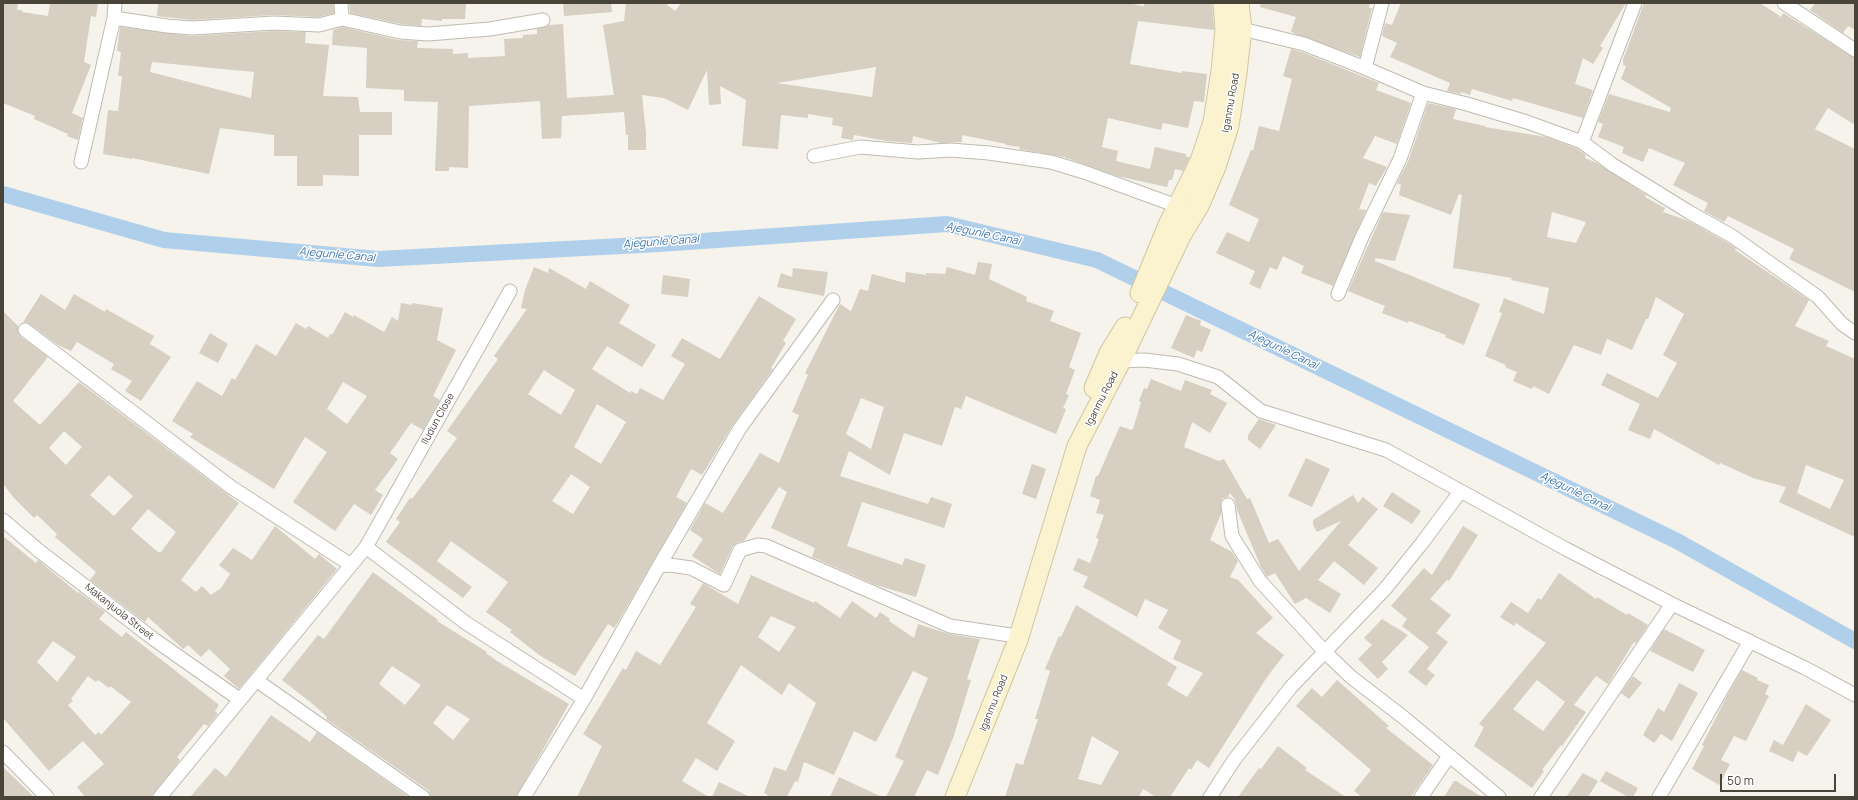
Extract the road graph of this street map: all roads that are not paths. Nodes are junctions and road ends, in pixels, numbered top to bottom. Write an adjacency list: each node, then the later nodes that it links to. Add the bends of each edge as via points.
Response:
1 (115, 3): 8 (street)
2 (341, 3): 9 (street)
3 (1223, 3): 18 (main road, Iganmu Road, via 1225,29 1213,122 1200,161)
4 (1239, 3): 11 (main road, Iganmu Road)
5 (1382, 3): 13 (street)
6 (1635, 3): 15 (street)
7 (1784, 3): 12 (street)
8 (114, 18): 9 (street, via 192,28 274,23 320,24); 17 (street)
9 (342, 19): 10 (street, via 400,32 428,34 490,29)
10 (543, 20)
11 (1242, 29): 13 (street, via 1304,44); 19 (main road, Iganmu Road, via 1229,126 1216,167 1199,206)
12 (1855, 50)
13 (1364, 68): 14 (street)
14 (1423, 93): 15 (street, via 1520,120); 21 (street, via 1400,159 1371,217)
15 (1582, 142): 25 (street, via 1613,165 1732,236 1818,297 1842,324)
16 (814, 156): 18 (street, via 860,147 918,152 950,150 989,153 1051,162)
17 (81, 162)
18 (1177, 206): 19 (main road, Iganmu Road)
19 (1175, 230): 24 (main road, Iganmu Road)
20 (510, 291): 30 (street, Iludun Close)
21 (1338, 294)
22 (833, 300): 32 (street, via 740,428)
23 (25, 330): 31 (street, via 231,487)
24 (1129, 330): 26 (main road, Iganmu Road); 34 (main road, Iganmu Road, via 1109,353 1071,440)
25 (1855, 333)
26 (1121, 361): 27 (street, via 1144,360 1178,364 1218,377 1261,411 1386,450); 34 (main road, Iganmu Road, via 1077,446)
27 (1460, 492): 33 (street); 36 (street, via 1385,589)
28 (1228, 504): 36 (street, via 1232,536 1260,581)
29 (3, 520): 39 (street, Makanjuola Street, via 149,636)
30 (366, 547): 31 (street, Iludun Close); 40 (street, via 466,623)
31 (351, 565): 37 (street, Iludun Close)
32 (659, 566): 34 (street, via 691,568 724,585 740,550 758,545 766,546 950,626); 40 (street)
33 (1672, 604): 35 (street); 52 (street)
34 (1014, 638): 47 (main road, Iganmu Road); 48 (main road, Iganmu Road)
35 (1750, 641): 38 (street); 53 (street)
36 (1324, 652): 42 (street); 49 (street, via 1291,687 1234,760)
37 (256, 680): 39 (street, Iludun Close); 45 (street)
38 (1855, 695)
39 (239, 699): 44 (street, Iludun Close)
40 (584, 699): 46 (street)
41 (3, 752): 43 (street)
42 (1449, 756): 50 (street); 51 (street)
43 (47, 797)
44 (160, 797)
45 (423, 797)
46 (524, 797)
47 (946, 797)
48 (955, 797)
49 (1210, 797)
50 (1421, 797)
51 (1499, 797)
52 (1542, 797)
53 (1659, 797)

